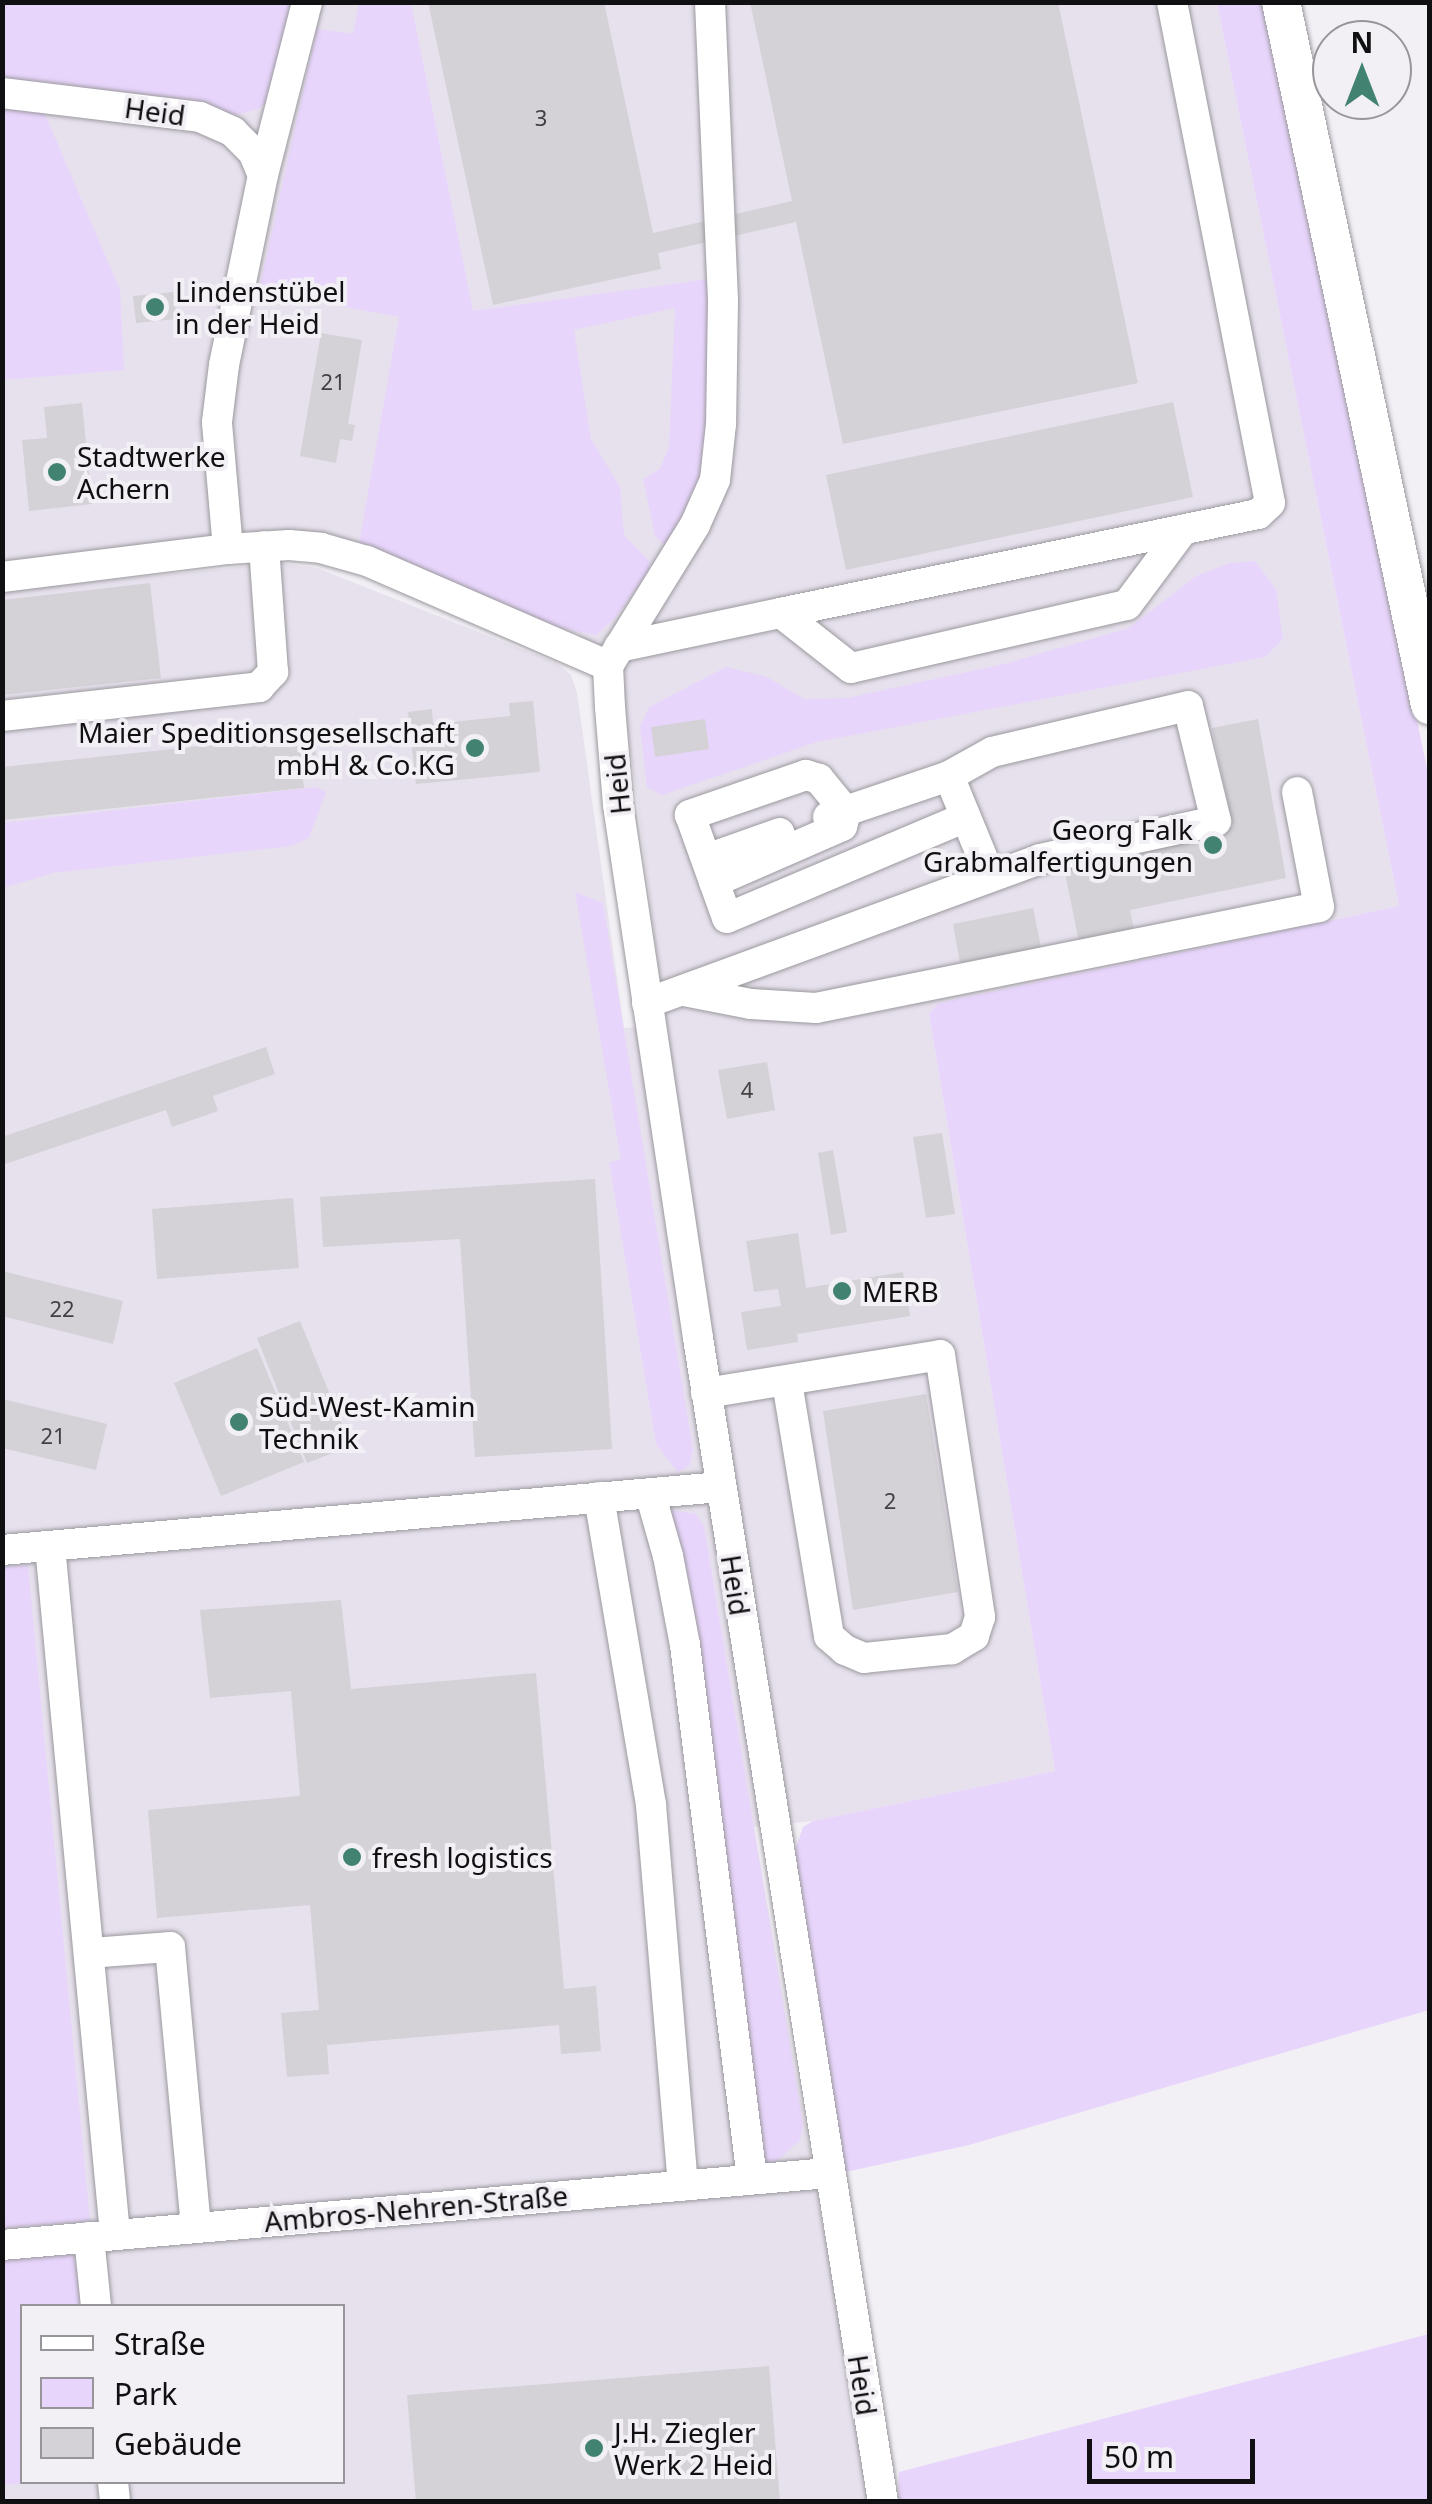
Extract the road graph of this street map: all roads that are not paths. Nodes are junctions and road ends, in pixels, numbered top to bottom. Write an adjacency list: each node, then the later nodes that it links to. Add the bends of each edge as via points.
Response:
1 (307, 2): 6 (street)
2 (710, 2): 12 (street, via 723,301 715,480 687,540)
3 (1172, 2): 7 (street, via 1270,487 1270,503 1258,514)
4 (1281, 2): 13 (main road)
5 (2, 94): 6 (street, Heid, via 200,117 233,132)
6 (263, 175): 9 (street, via 217,422)
7 (1183, 530): 11 (street); 11 (street, via 1128,605 851,668)
8 (264, 546): 9 (street); 12 (street, via 322,548 367,562); 14 (street, via 274,672 259,687)
9 (228, 549): 10 (street)
10 (2, 577)
11 (780, 613): 12 (street)
12 (614, 656): 22 (street, Heid, via 618,805)
13 (1430, 705)
14 (2, 716)
15 (948, 776): 17 (street); 18 (street); 20 (street, via 992,752 1188,706 1216,820)
16 (1297, 792): 21 (street, via 1320,907 816,1008)
17 (846, 812): 19 (street); 19 (street, via 819,779 806,774 690,814)
18 (966, 817): 19 (street, via 726,918); 20 (street)
19 (710, 871)
20 (990, 876): 21 (street)
21 (682, 991): 22 (street)
22 (647, 1003): 24 (street, Heid)
23 (787, 1381): 23 (street, via 940,1355 980,1616 974,1636 952,1649 864,1658 829,1636); 24 (street)
24 (706, 1392): 25 (street, Heid)
25 (721, 1487): 26 (street); 31 (street, Heid)
26 (650, 1493): 27 (street); 32 (street, via 685,1645)
27 (599, 1497): 28 (street); 33 (street, via 651,1806)
28 (50, 1546): 29 (street); 30 (street)
29 (2, 1550)
30 (90, 1953): 34 (street, via 170,1947); 35 (street)
31 (829, 2173): 32 (street, Ambros-Nehren-Straße); 38 (street, Heid)
32 (752, 2179): 33 (street, Ambros-Nehren-Straße)
33 (683, 2186): 34 (street, Ambros-Nehren-Straße)
34 (196, 2226): 35 (street, Ambros-Nehren-Straße)
35 (102, 2236): 36 (street, Ambros-Nehren-Straße); 37 (street)
36 (2, 2245)
37 (96, 2304)
38 (883, 2502)

